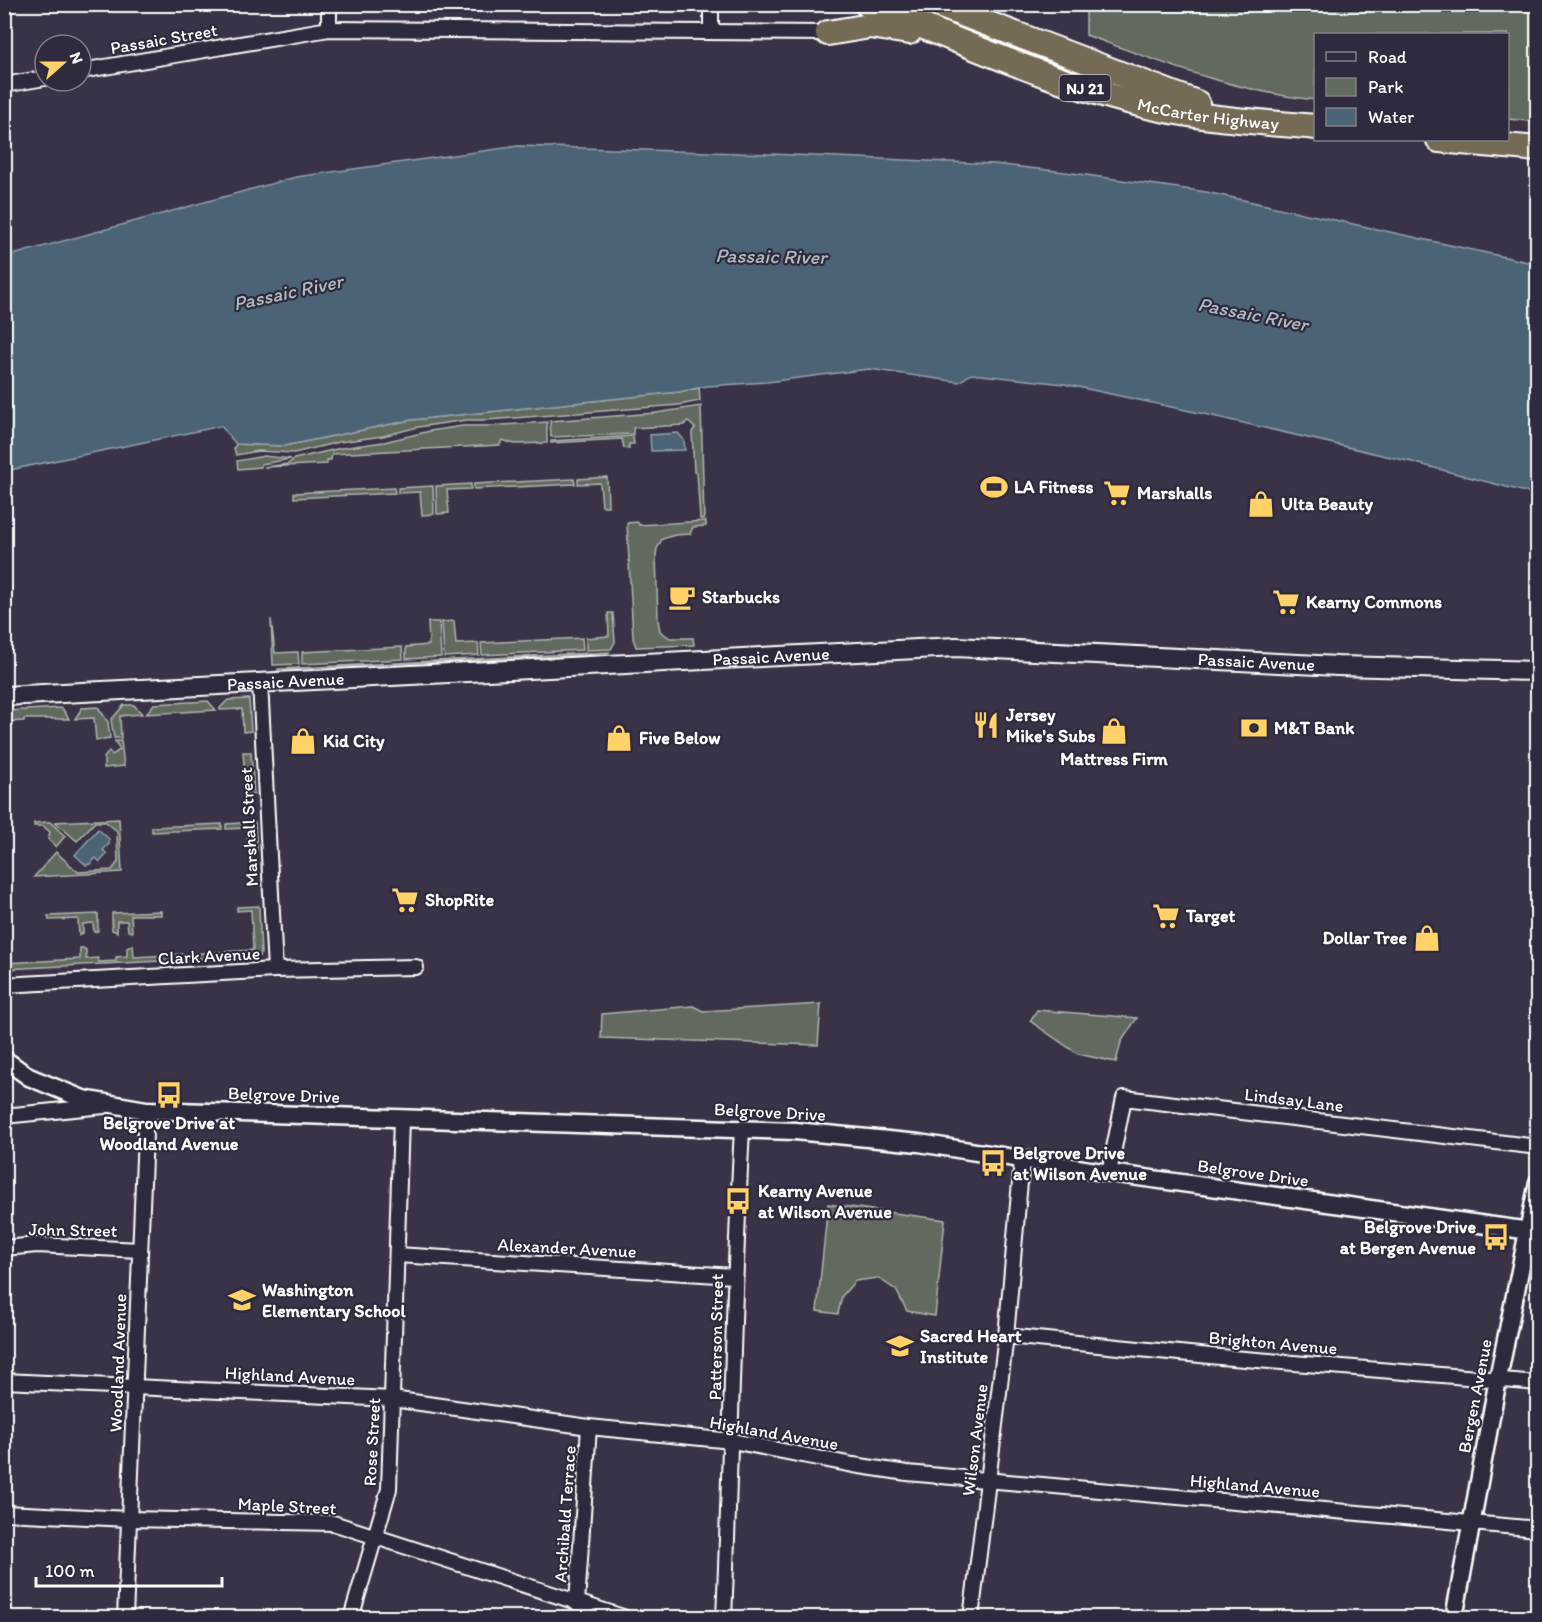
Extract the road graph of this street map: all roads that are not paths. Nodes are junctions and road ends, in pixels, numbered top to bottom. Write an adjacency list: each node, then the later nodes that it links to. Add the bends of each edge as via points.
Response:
1 (329, 4): 5 (street)
2 (711, 4): 6 (street)
3 (867, 4): 8 (highway, McCarter Highway / NJ 21)
4 (936, 4): 13 (highway, McCarter Highway / NJ 21, via 1223,111)
5 (329, 29): 6 (street, Passaic Street); 9 (street, Passaic Street)
6 (711, 32): 7 (street, Passaic Street)
7 (828, 33): 8 (highway, via 862,27 888,28)
8 (986, 51): 12 (highway, McCarter Highway / NJ 21, via 1085,88 1153,107)
9 (93, 69)
10 (33, 80): 11 (street)
11 (4, 85)
12 (1314, 127)
13 (1314, 127)
14 (1450, 141): 16 (highway)
15 (1457, 141): 16 (highway)
16 (1538, 149)
17 (1538, 671): 18 (main road, Passaic Avenue, via 1338,666 956,646)
18 (260, 682): 19 (main road, Passaic Avenue); 21 (street, Marshall Street)
19 (4, 696)
20 (416, 968): 21 (street, Clark Avenue)
21 (275, 970): 22 (street, Clark Avenue)
22 (4, 985)
23 (4, 1059): 24 (street, Belgrove Drive, via 29,1077 73,1095)
24 (117, 1105): 25 (street, Belgrove Drive); 26 (street)
25 (146, 1110): 27 (street, Belgrove Drive); 35 (street, Woodland Avenue)
26 (4, 1116)
27 (401, 1119): 28 (street, Belgrove Drive); 36 (street, Rose Street)
28 (742, 1129): 30 (street, Belgrove Drive, via 919,1143); 37 (street, Patterson Street)
29 (1538, 1147): 31 (street, Lindsay Lane, via 1124,1098)
30 (1022, 1160): 31 (street, Belgrove Drive); 38 (street, Wilson Avenue)
31 (1109, 1173): 33 (street, Belgrove Drive)
32 (1538, 1182): 33 (street, Bergen Avenue)
33 (1532, 1231): 39 (street, Bergen Avenue)
34 (4, 1248): 35 (street, John Street, via 37,1245)
35 (140, 1250): 42 (street, Woodland Avenue)
36 (397, 1256): 37 (street, Alexander Avenue); 43 (street, Rose Street)
37 (734, 1276): 45 (street, Patterson Street)
38 (1006, 1336): 39 (street, Brighton Avenue); 46 (street, Wilson Avenue)
39 (1498, 1379): 41 (street, Brighton Avenue); 49 (street, Bergen Avenue)
40 (4, 1381): 42 (street, Highland Avenue)
41 (1538, 1383)
42 (135, 1387): 43 (street, Highland Avenue); 48 (street, Woodland Avenue)
43 (392, 1399): 44 (street, Highland Avenue); 51 (street, Rose Street, via 389,1489)
44 (589, 1427): 45 (street, Highland Avenue); 52 (street, Archibald Terrace)
45 (732, 1441): 46 (street, Highland Avenue, via 853,1465); 56 (street, Patterson Street)
46 (989, 1481): 49 (street, Highland Avenue); 57 (street, Wilson Avenue)
47 (4, 1513): 48 (street, Maple Street)
48 (129, 1519): 51 (street, Maple Street, via 333,1523); 53 (street, Woodland Avenue)
49 (1472, 1523): 50 (street, Highland Avenue); 58 (street, Bergen Avenue)
50 (1538, 1529)
51 (375, 1538): 52 (street, Maple Street); 54 (street, Rose Street)
52 (577, 1603): 55 (street, Maple Street)
53 (125, 1617)
54 (351, 1617)
55 (626, 1617)
56 (724, 1617)
57 (971, 1617)
58 (1455, 1617)

